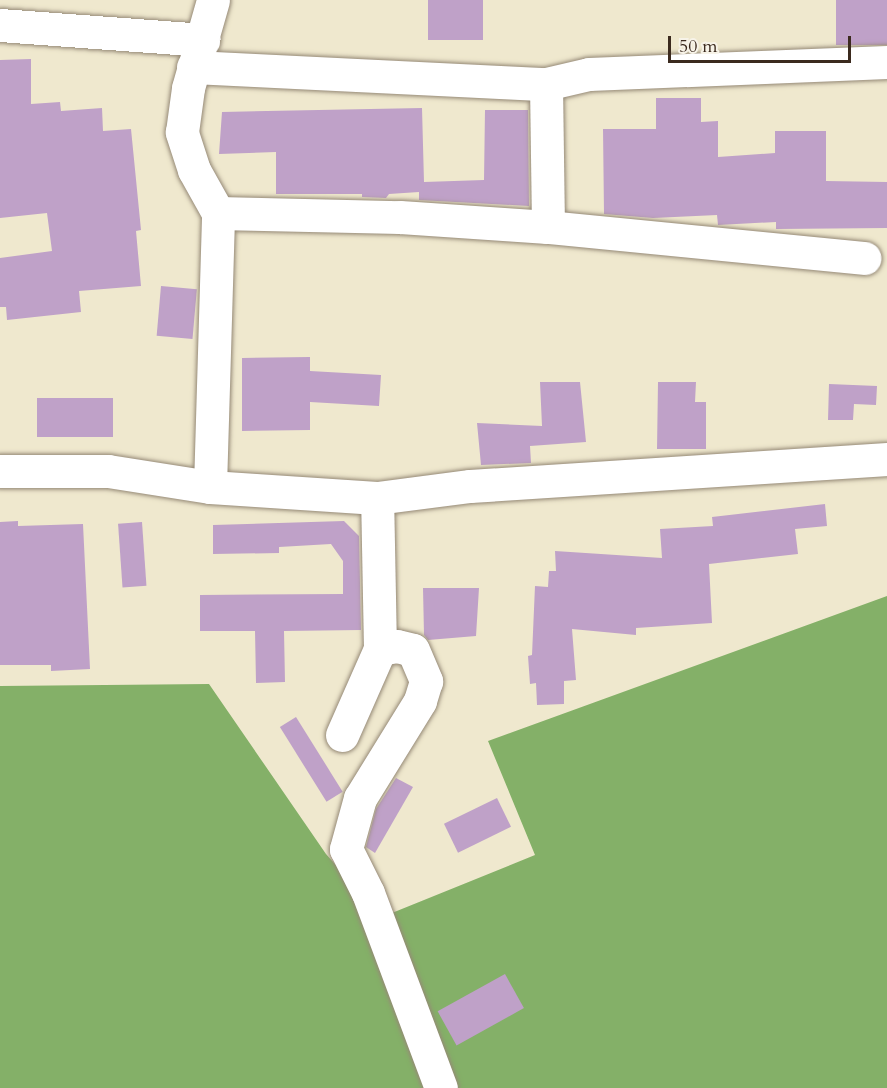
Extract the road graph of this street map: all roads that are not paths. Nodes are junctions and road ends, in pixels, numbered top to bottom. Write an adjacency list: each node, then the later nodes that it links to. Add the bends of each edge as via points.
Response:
1 (213, 0): 3 (street)
2 (0, 25): 3 (street)
3 (198, 53): 5 (street); 6 (street, via 182,132 194,170)
4 (887, 62): 5 (street, via 589,74)
5 (546, 84): 7 (street)
6 (218, 213): 7 (street, via 399,217); 11 (street)
7 (548, 227): 8 (street)
8 (864, 258)
9 (887, 459): 12 (street, via 470,486)
10 (0, 471): 11 (street, via 108,471)
11 (210, 487): 12 (street)
12 (377, 498): 13 (street)
13 (380, 649): 14 (street); 15 (street, via 397,646 413,650 426,681 420,701 360,798 346,849 368,893)
14 (342, 735)
15 (441, 1088)

